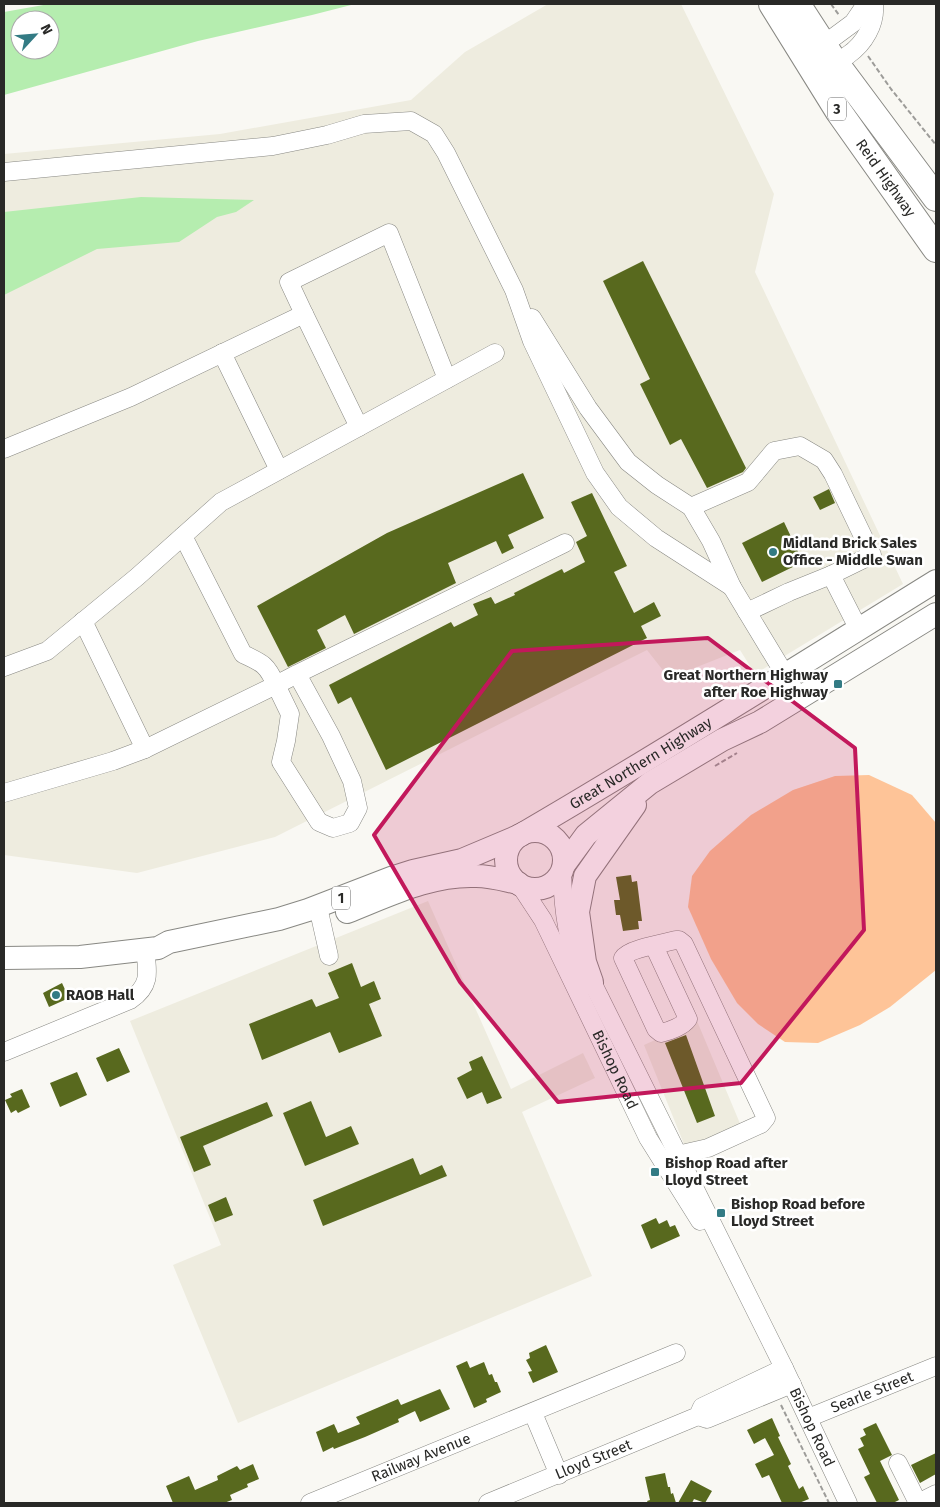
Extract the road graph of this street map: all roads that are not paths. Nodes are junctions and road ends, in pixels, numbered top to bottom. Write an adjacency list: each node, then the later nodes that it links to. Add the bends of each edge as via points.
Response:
1 (772, 4): 5 (highway, Reid Highway / 3)
2 (798, 4): 5 (highway, Reid Highway / 3)
3 (866, 4): 5 (street, via 854,23)
4 (874, 4): 5 (street, via 874,17 867,34 847,56)
5 (819, 60): 7 (highway, Reid Highway / 3); 8 (highway, Reid Highway / 3)
6 (4, 172): 9 (street, via 273,146 327,136 364,124 411,121 434,134)
7 (933, 191)
8 (936, 249)
9 (514, 290): 17 (street, via 588,408 628,462); 22 (street, via 532,341 594,473 620,507 656,538)
10 (304, 314): 11 (street); 13 (street, via 289,282 389,233); 14 (street)
11 (222, 353): 15 (street, via 131,397); 16 (street)
12 (495, 353): 13 (street)
13 (447, 379): 14 (street)
14 (359, 427): 16 (street)
15 (4, 449)
16 (279, 470): 18 (street, via 221,502)
17 (691, 507): 20 (street, via 748,482 774,451 800,446 824,460 872,554); 22 (street, via 711,540)
18 (184, 536): 25 (street); 31 (street, via 243,654 268,669)
19 (565, 543): 29 (street)
20 (831, 575): 23 (street); 26 (street)
21 (936, 581): 26 (main road, Great Northern Highway / 1)
22 (732, 587): 23 (street)
23 (747, 612): 30 (street)
24 (936, 614): 27 (main road, Great Northern Highway / 1)
25 (83, 621): 28 (street, via 47,651); 33 (street)
26 (858, 630): 27 (main road, via 873,638); 30 (main road, Great Northern Highway / 1)
27 (901, 636): 32 (main road, Great Northern Highway / 1)
28 (4, 667)
29 (297, 674): 31 (street); 31 (street, via 352,781 358,808 350,823 333,828 320,822 281,762 290,714)
30 (785, 676): 32 (street); 36 (main road, Great Northern Highway / 1)
31 (276, 685): 33 (street)
32 (799, 698): 34 (main road, Great Northern Highway / 1)
33 (145, 749): 35 (street)
34 (650, 784): 37 (main road, Great Northern Highway / 1, via 586,835); 44 (main road, via 585,876 578,912)
35 (4, 793)
36 (522, 834): 37 (main road, 1, via 536,831 553,837 563,853); 38 (main road, 1, via 511,843 507,855 507,868); 39 (main road, Great Northern Highway / 1, via 462,860 390,878)
37 (563, 868): 38 (main road, 1, via 555,882 544,888 532,889); 44 (street, Bishop Road, via 571,950 584,982)
38 (519, 884): 39 (main road, Great Northern Highway / 1, via 494,877 453,877); 46 (street, Bishop Road, via 543,920 641,1125)
39 (320, 914): 41 (main road, Great Northern Highway / 1, via 279,918 169,942); 42 (street)
40 (654, 946): 40 (street, via 688,1019 661,1033 656,1029 623,958 626,954); 46 (street, via 676,940 684,944 766,1118 761,1124 708,1148)
41 (151, 949): 43 (main road, Great Northern Highway / 1, via 80,957); 45 (street, via 146,984 140,993)
42 (329, 956)
43 (4, 958)
44 (592, 982): 46 (street, Bishop Road)
45 (4, 1052)
46 (670, 1159): 49 (street, Bishop Road, via 714,1242 722,1242)
47 (676, 1353): 51 (street, Railway Avenue)
48 (936, 1366): 53 (street, Searle Street)
49 (784, 1368): 50 (street, Bishop Road); 52 (street, Lloyd Street, via 702,1407)
50 (792, 1384): 52 (street, Lloyd Street, via 708,1419); 53 (street, Bishop Road)
51 (533, 1413): 55 (street); 57 (street, Railway Avenue)
52 (698, 1416): 55 (street, Lloyd Street)
53 (808, 1418): 59 (street, Bishop Road)
54 (898, 1463): 56 (street, via 918,1503)
55 (558, 1475): 58 (street, Lloyd Street)
56 (936, 1494)
57 (310, 1503)
58 (488, 1503)
59 (848, 1503)

